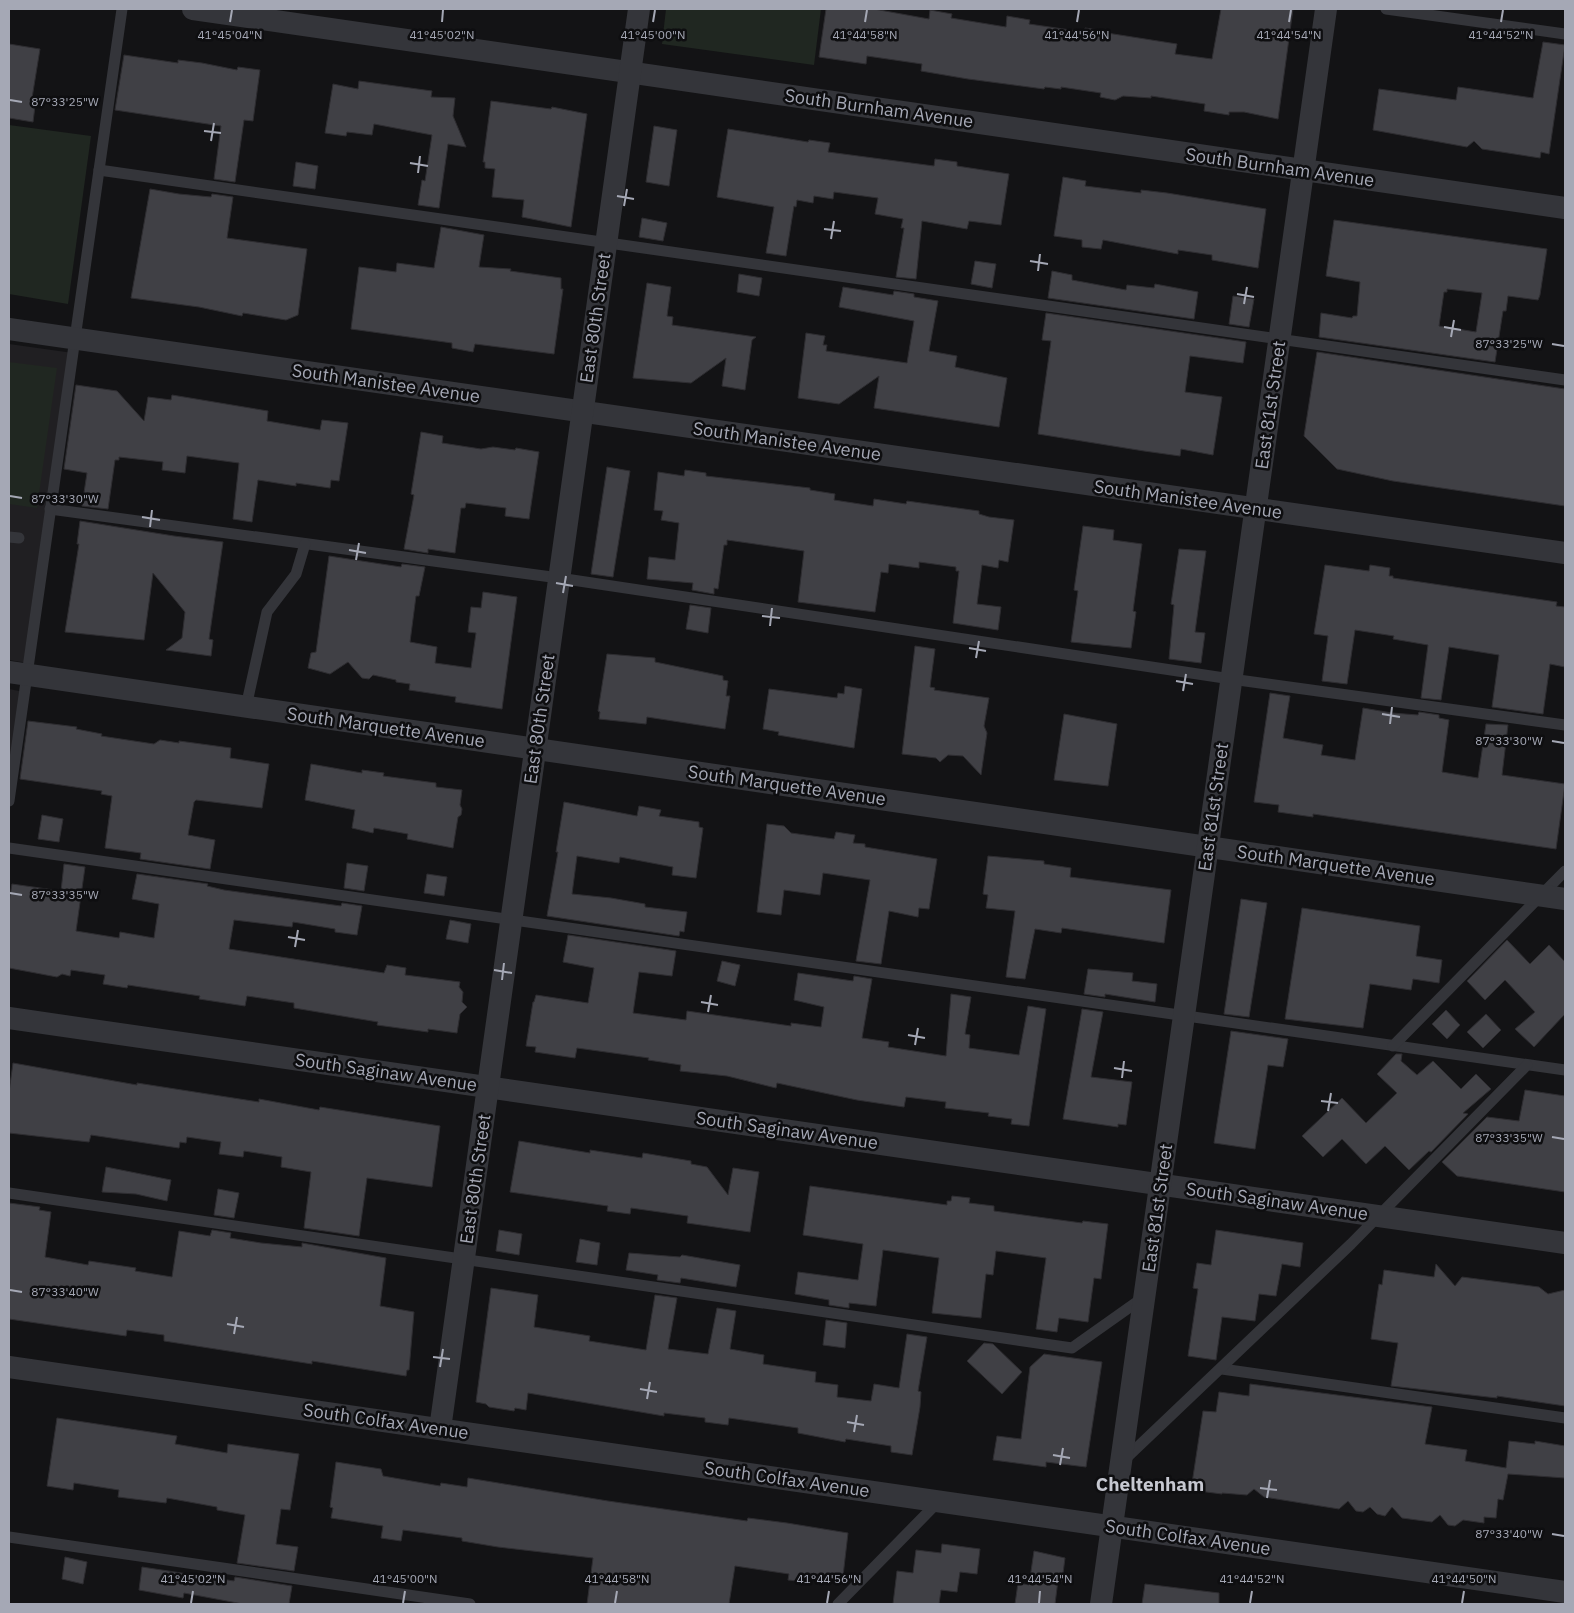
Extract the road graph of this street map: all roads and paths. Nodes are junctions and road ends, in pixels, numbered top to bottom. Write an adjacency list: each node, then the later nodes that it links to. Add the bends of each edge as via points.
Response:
1 (122, 9): 8 (lane)
2 (193, 9): 7 (street, South Burnham Avenue)
3 (639, 9): 7 (street, East 80th Street)
4 (1326, 9): 9 (street, East 81st Street)
5 (1386, 9): 6 (lane)
6 (1565, 34)
7 (630, 72): 9 (street, South Burnham Avenue); 11 (street, East 80th Street)
8 (99, 170): 11 (lane); 13 (lane)
9 (1303, 170): 10 (street, South Burnham Avenue); 14 (street, East 81st Street)
10 (1565, 208)
11 (606, 243): 14 (lane); 16 (street, East 80th Street)
12 (9, 329): 13 (street, South Manistee Avenue)
13 (75, 339): 16 (street, South Manistee Avenue); 18 (lane)
14 (1279, 339): 15 (lane); 17 (street, East 81st Street)
15 (1565, 380)
16 (582, 411): 17 (street, South Manistee Avenue); 21 (street, East 80th Street)
17 (1255, 508): 20 (street, South Manistee Avenue); 23 (street, East 81st Street)
18 (50, 509): 19 (lane); 22 (lane)
19 (305, 544): 21 (lane); 24 (lane, via 296,574 267,612)
20 (1565, 553)
21 (559, 578): 23 (lane); 26 (street, East 80th Street)
22 (18, 673): 24 (street, South Marquette Avenue); 27 (lane)
23 (1231, 679): 25 (lane); 28 (street, East 81st Street)
24 (246, 706): 26 (street, South Marquette Avenue)
25 (1565, 725)
26 (535, 748): 28 (street, South Marquette Avenue); 33 (street, East 80th Street)
27 (9, 801)
28 (1208, 846): 31 (street, South Marquette Avenue); 34 (street, East 81st Street)
29 (9, 848): 33 (lane)
30 (1565, 871): 31 (lane)
31 (1541, 895): 32 (street, South Marquette Avenue); 36 (lane)
32 (1565, 899)
33 (511, 920): 34 (lane); 39 (street, East 80th Street)
34 (1184, 1016): 36 (lane); 40 (street, East 81st Street)
35 (9, 1018): 39 (street, South Saginaw Avenue)
36 (1394, 1046): 37 (lane)
37 (1527, 1065): 38 (lane); 42 (lane)
38 (1565, 1070)
39 (488, 1087): 40 (street, South Saginaw Avenue); 44 (street, East 80th Street)
40 (1160, 1184): 42 (street, South Saginaw Avenue); 45 (street, East 81st Street)
41 (9, 1193): 44 (lane)
42 (1379, 1216): 43 (street, South Saginaw Avenue); 47 (lane)
43 (1565, 1243)
44 (464, 1260): 45 (lane, via 1072,1348); 49 (street, East 80th Street)
45 (1144, 1296): 50 (street, East 81st Street)
46 (9, 1367): 49 (street, South Colfax Avenue)
47 (1222, 1369): 48 (lane); 50 (lane)
48 (1565, 1418)
49 (440, 1429): 51 (street, South Colfax Avenue)
50 (1121, 1462): 52 (street, East 81st Street)
51 (939, 1501): 52 (street, South Colfax Avenue); 56 (lane)
52 (1112, 1526): 54 (street, South Colfax Avenue); 57 (street, East 81st Street)
53 (9, 1537): 55 (lane)
54 (1565, 1592)
55 (470, 1604)
56 (838, 1604)
57 (1101, 1604)

